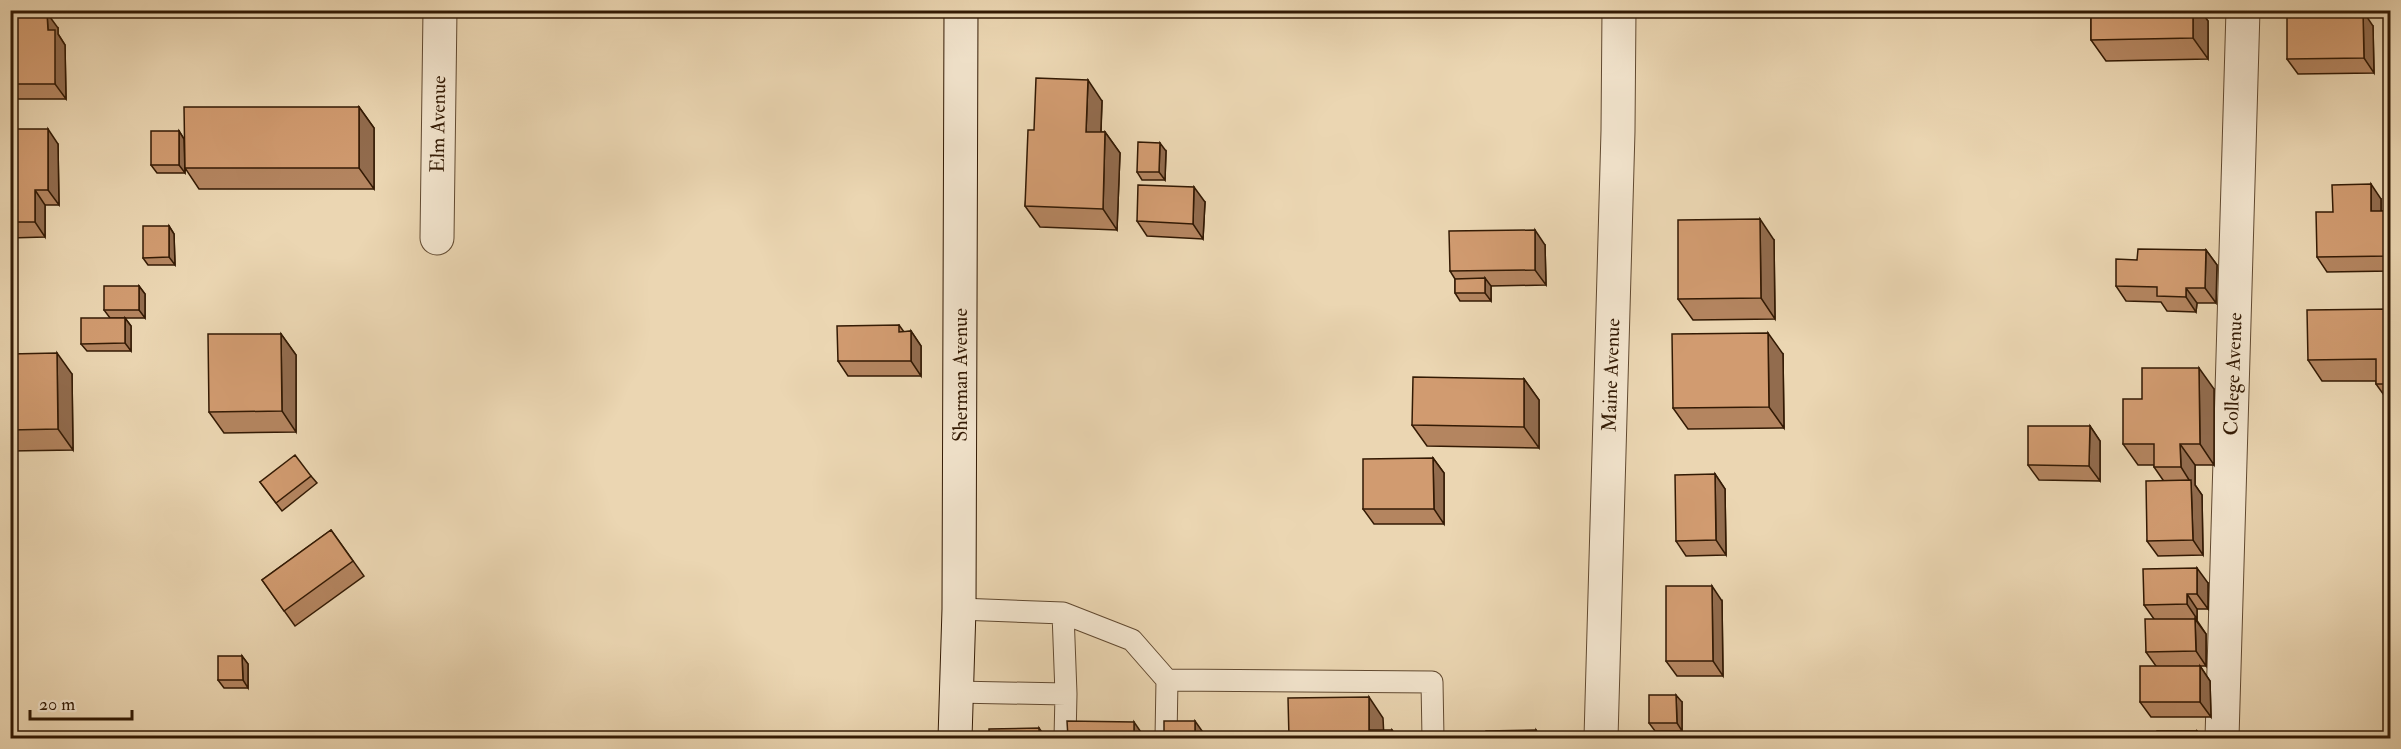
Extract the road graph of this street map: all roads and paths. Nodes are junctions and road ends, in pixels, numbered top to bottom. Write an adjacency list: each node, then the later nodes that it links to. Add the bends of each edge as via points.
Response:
1 (440, 10): 5 (street, Elm Avenue)
2 (961, 10): 6 (street, Sherman Avenue)
3 (1619, 10): 17 (street, Maine Avenue)
4 (2243, 10): 18 (street, College Avenue)
5 (437, 238)
6 (959, 609): 7 (lane); 10 (street, Sherman Avenue)
7 (1063, 613): 8 (lane, via 1132,640); 11 (lane)
8 (1167, 680): 9 (lane); 15 (lane)
9 (1289, 682): 12 (lane); 16 (lane, via 1432,682)
10 (955, 692): 11 (lane); 13 (street, Sherman Avenue)
11 (1066, 694): 14 (lane)
12 (1289, 705)
13 (955, 738)
14 (1065, 738)
15 (1166, 738)
16 (1432, 738)
17 (1601, 738)
18 (2222, 738)

